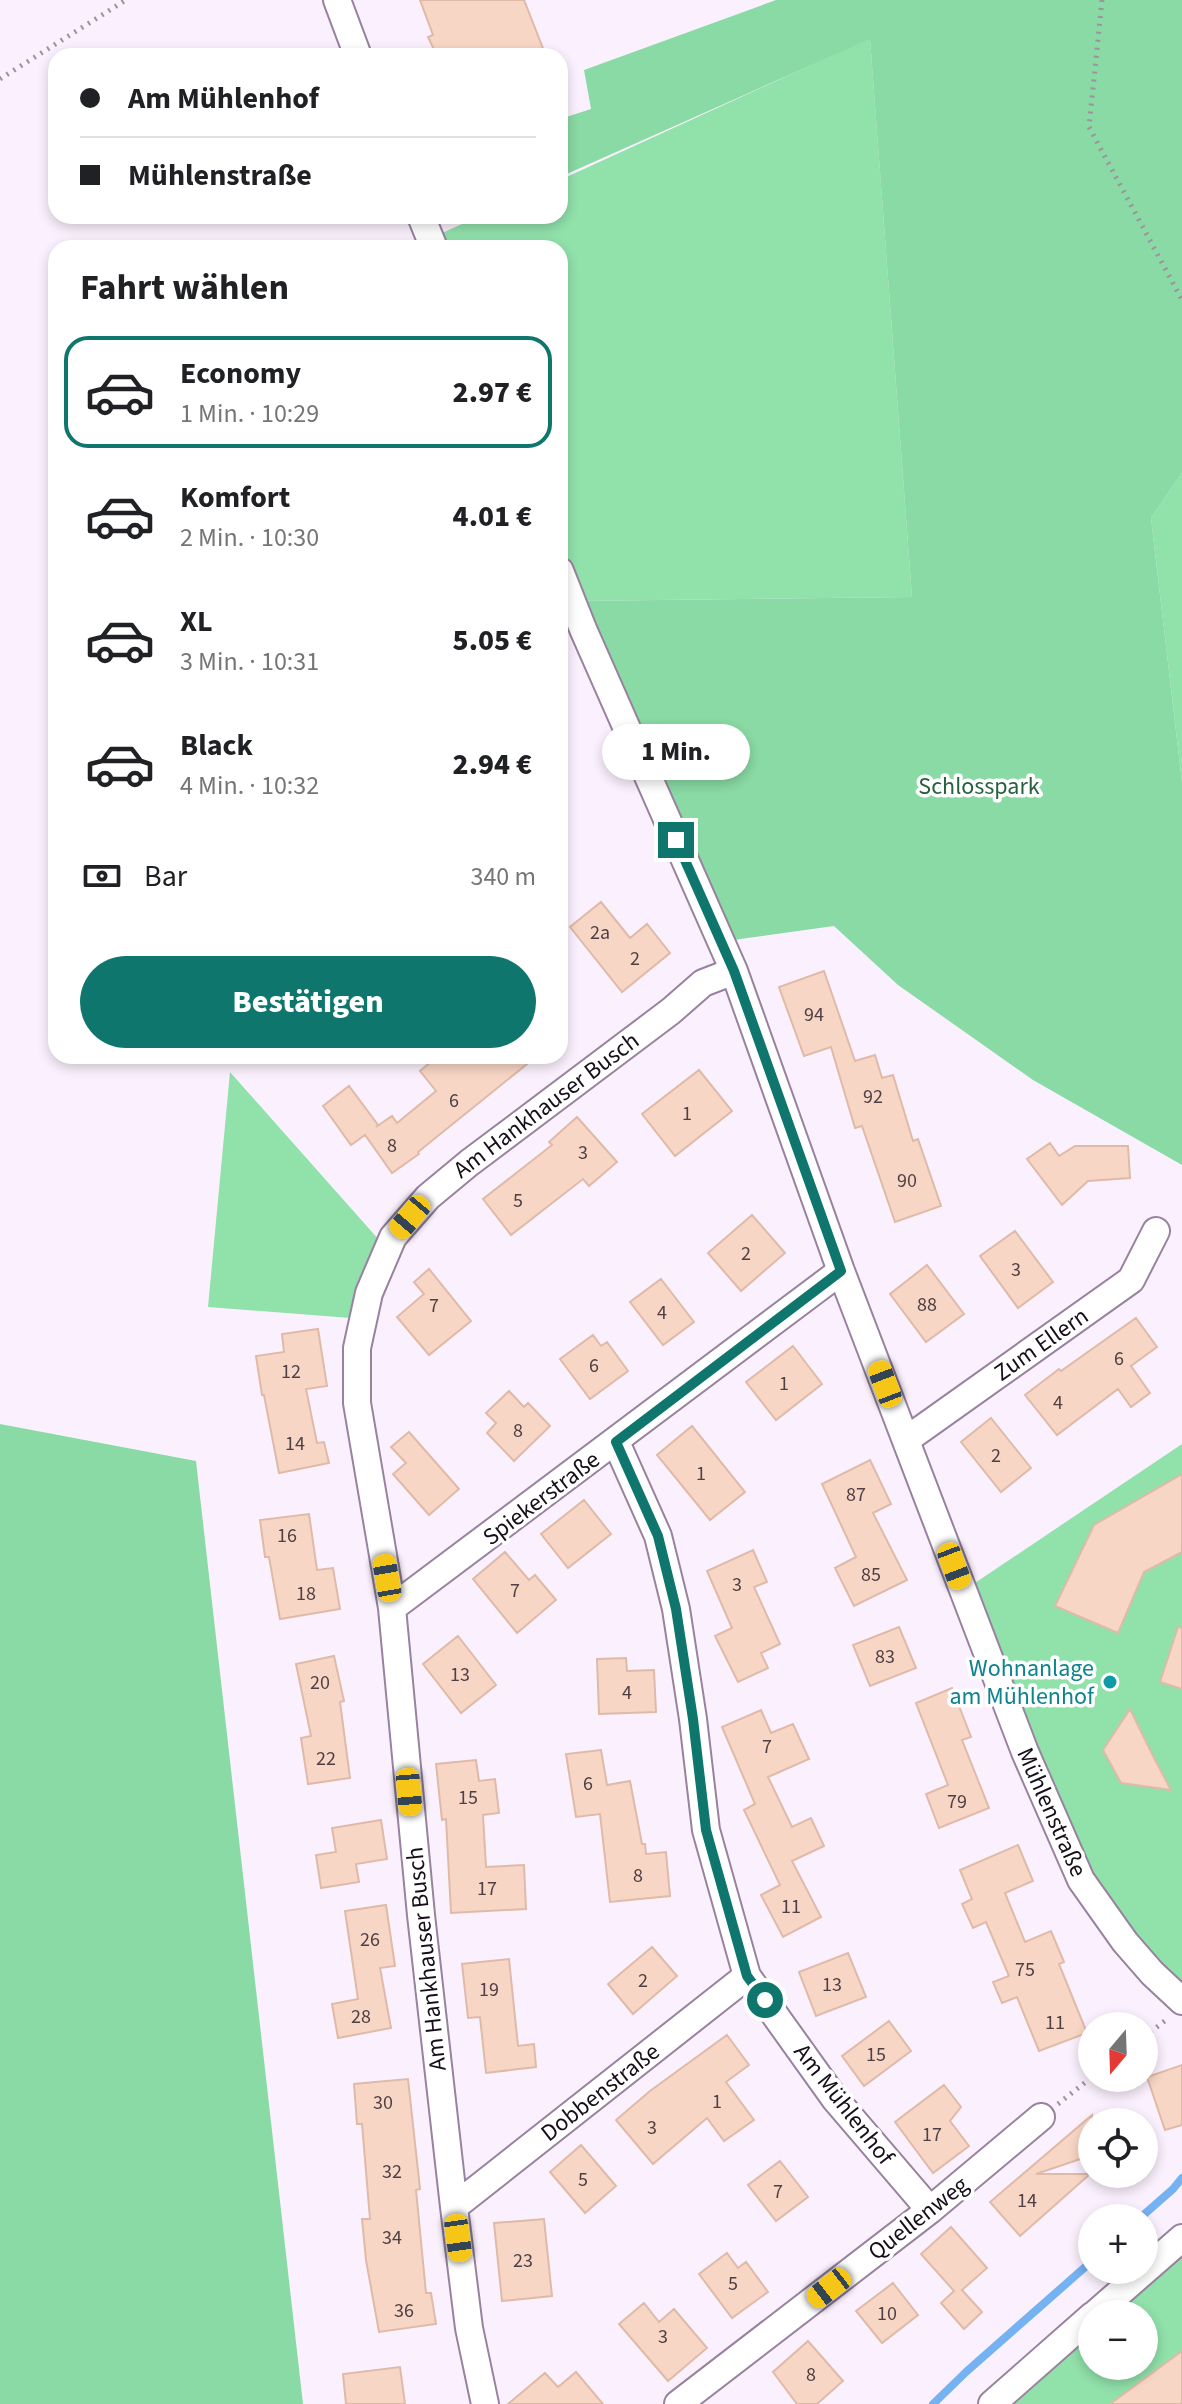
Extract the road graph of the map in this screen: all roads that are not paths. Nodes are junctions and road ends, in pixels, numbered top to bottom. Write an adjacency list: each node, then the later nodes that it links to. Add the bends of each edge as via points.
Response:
1 (337, 0): 2 (street)
2 (355, 48)
3 (568, 591): 4 (street, Mühlenstraße)
4 (734, 971): 6 (street, Mühlenstraße); 9 (street, Am Hankhauser Busch, via 703,983 469,1163 428,1197 393,1237 369,1293 357,1348 357,1403)
5 (1156, 1231): 7 (street, Zum Ellern, via 1131,1280)
6 (841, 1271): 7 (street, Mühlenstraße); 8 (street, Spiekerstraße)
7 (906, 1440): 11 (street, Mühlenstraße, via 1025,1752 1081,1880 1125,1942)
8 (616, 1442): 9 (street, Spiekerstraße); 10 (street, Am Mühlenhof, via 662,1551 676,1609 706,1830)
9 (392, 1608): 13 (street, Am Hankhauser Busch)
10 (747, 1976): 13 (street, Dobbenstraße); 14 (street, Am Mühlenhof, via 835,2099)
11 (1182, 2001)
12 (1041, 2117): 14 (street, Quellenweg)
13 (454, 2207): 18 (street, Am Hankhauser Busch)
14 (930, 2210): 19 (street, Quellenweg)
15 (1182, 2238): 16 (street)
16 (1110, 2300)
17 (1078, 2328): 20 (street)
18 (485, 2404)
19 (678, 2404)
20 (992, 2404)

